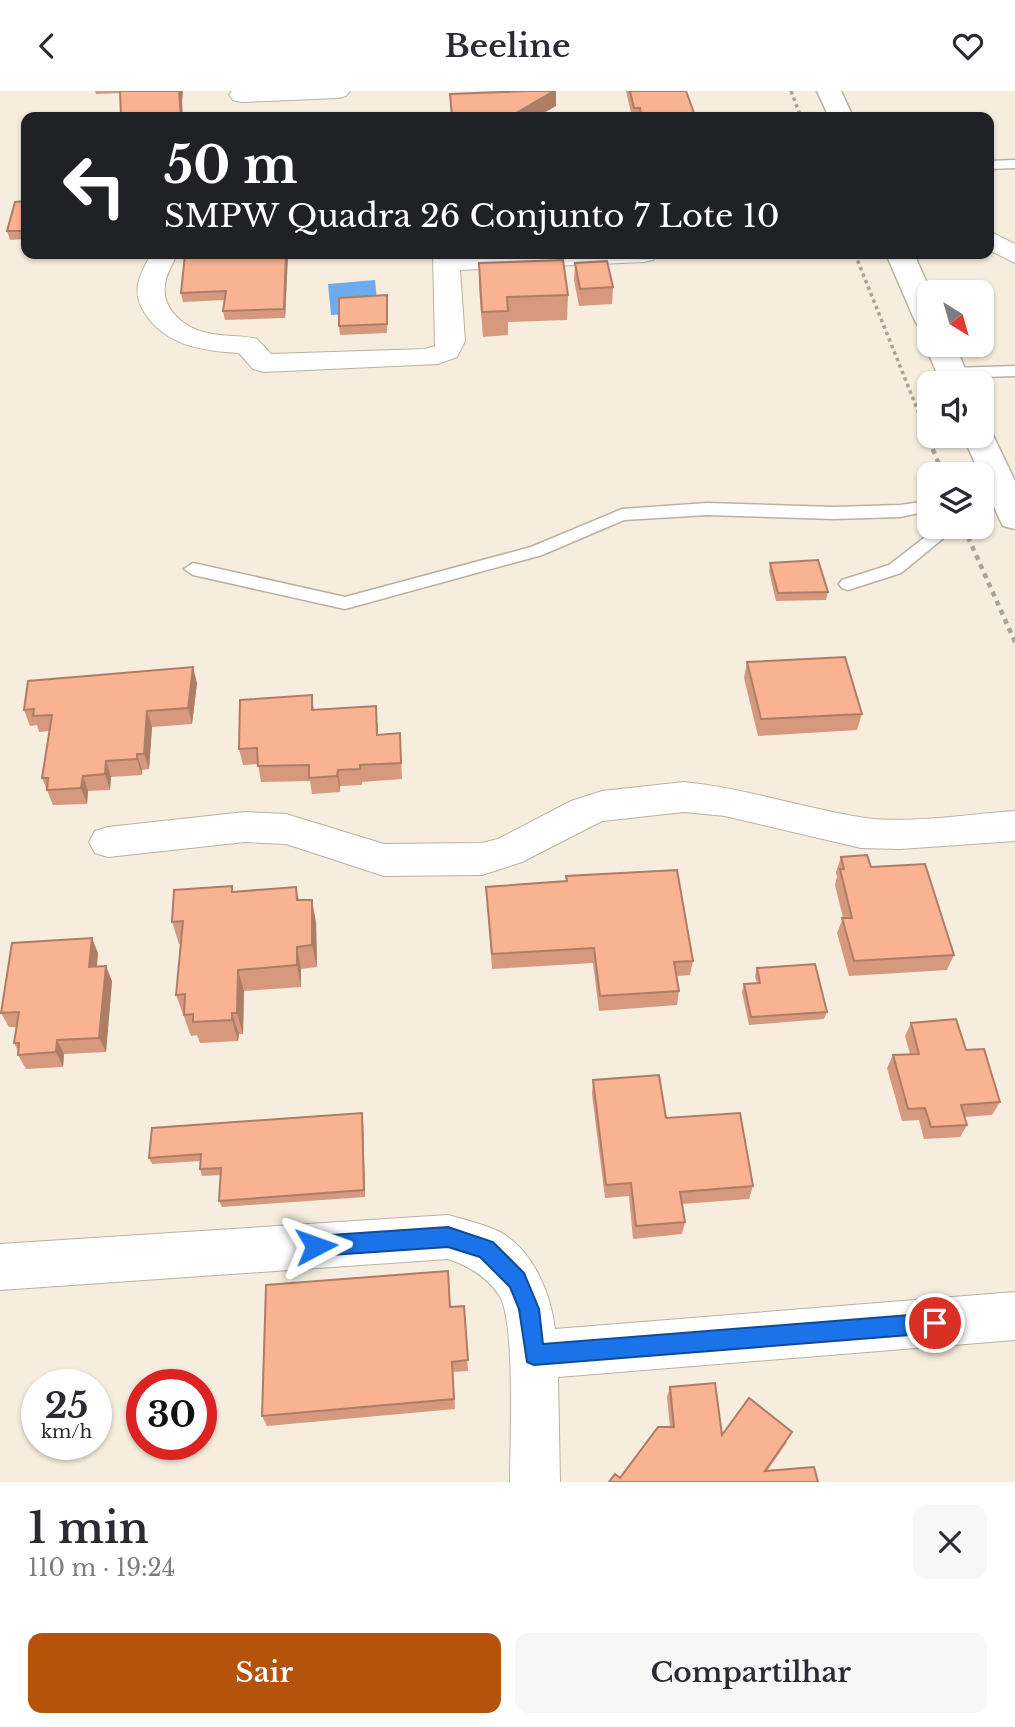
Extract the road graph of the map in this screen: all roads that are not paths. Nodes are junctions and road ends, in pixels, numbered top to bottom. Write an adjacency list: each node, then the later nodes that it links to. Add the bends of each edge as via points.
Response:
1 (338, 91): 3 (street)
2 (829, 91): 4 (street)
3 (241, 95)
4 (839, 112)
5 (1015, 164): 6 (lane)
6 (994, 165)
7 (994, 242): 8 (street)
8 (1015, 255)
9 (162, 259): 10 (street, via 150,299 159,314 202,341 247,345 263,363 428,358 447,351 451,341)
10 (446, 259)
11 (901, 259): 12 (street)
12 (917, 294)
13 (1015, 371): 14 (lane)
14 (994, 373)
15 (994, 489): 17 (street)
16 (917, 507): 19 (lane, via 873,512 707,509 622,515 536,551 345,603)
17 (1015, 518)
18 (934, 539): 20 (lane, via 895,569)
19 (193, 569)
20 (848, 584)
21 (1015, 826): 22 (street, via 862,834 725,801 684,797 602,806 509,851 482,859 384,860 272,828)
22 (108, 842)
23 (0, 1267): 25 (street, via 448,1237 486,1249 517,1280 529,1309)
24 (1015, 1316): 25 (street)
25 (534, 1355): 26 (street)
26 (535, 1482)

